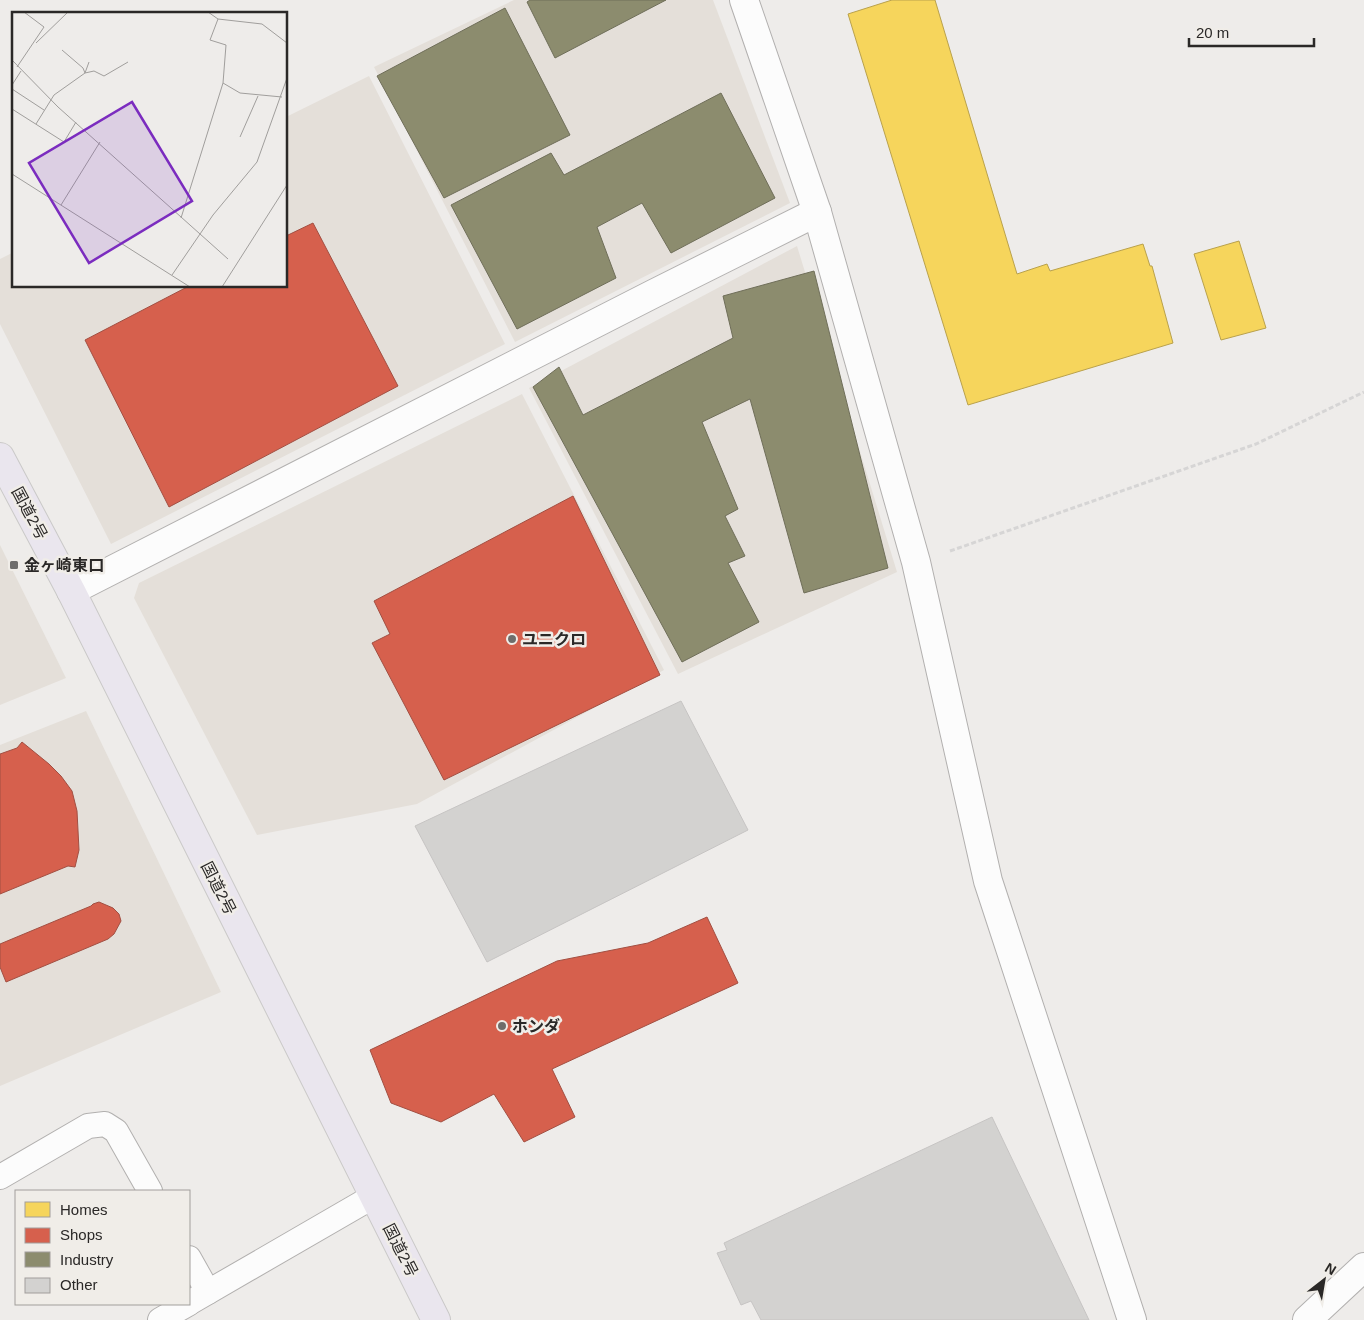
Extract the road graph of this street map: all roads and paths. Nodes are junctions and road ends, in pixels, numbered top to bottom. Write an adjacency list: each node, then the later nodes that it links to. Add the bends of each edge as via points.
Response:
1 (744, 0): 2 (street)
2 (817, 212): 5 (street); 6 (street)
3 (1364, 392): 5 (path, via 1256,444)
4 (0, 457): 6 (highway, 国道2号)
5 (916, 562): 16 (street, via 988,880)
6 (71, 591): 9 (highway, 国道2号)
7 (0, 1177): 8 (lane, via 88,1126 105,1124 116,1131)
8 (149, 1190)
9 (374, 1196): 12 (lane); 15 (highway, 国道2号)
10 (190, 1265): 12 (lane)
11 (1364, 1267): 17 (street)
12 (195, 1300)
13 (186, 1305): 14 (lane)
14 (160, 1320)
15 (436, 1320)
16 (1132, 1320)
17 (1307, 1320)

